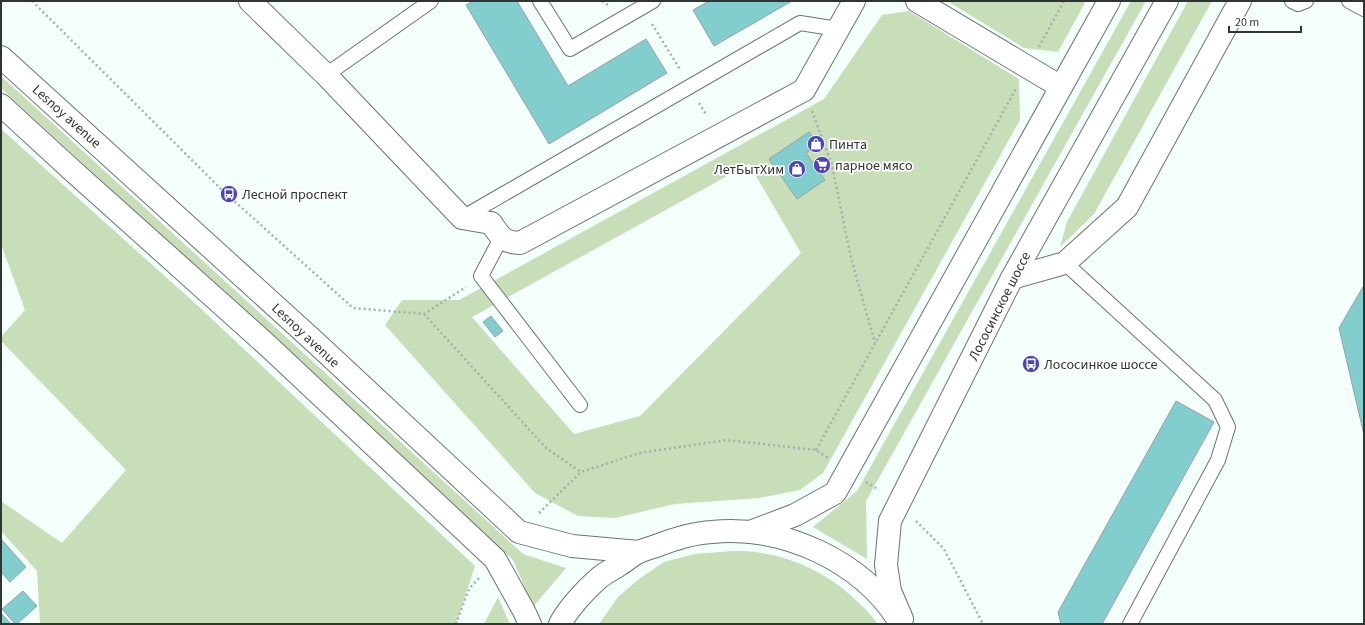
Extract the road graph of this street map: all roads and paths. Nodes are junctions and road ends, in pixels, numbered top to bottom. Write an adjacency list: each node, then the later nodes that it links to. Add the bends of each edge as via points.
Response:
1 (32, 1): 31 (path, via 222,190 353,308)
2 (250, 1): 20 (street)
3 (430, 1): 20 (lane)
4 (540, 1): 15 (lane, via 570,50)
5 (602, 1): 15 (path, via 617,9)
6 (854, 1): 17 (street)
7 (917, 1): 19 (street)
8 (1064, 1): 19 (path)
9 (1109, 1): 22 (street)
10 (1167, 1): 30 (street, Лососинское шоссе)
11 (1240, 1): 28 (street, via 1127,207)
12 (1292, 1): 13 (lane, via 1298,4)
13 (1306, 1)
14 (1349, 1): 16 (lane)
15 (648, 4): 21 (path)
16 (1364, 9)
17 (838, 29): 21 (lane, via 800,22); 23 (street)
18 (1, 57): 38 (street, Lesnoy avenue, via 316,343)
19 (1028, 67): 22 (street); 32 (path)
20 (326, 76): 26 (street)
21 (690, 86): 25 (path); 26 (lane)
22 (1061, 87): 35 (street)
23 (804, 90): 25 (street); 32 (path, via 832,166 851,258)
24 (1, 105): 41 (street, via 267,345)
25 (719, 136): 27 (street, via 520,243 510,243)
26 (462, 218): 27 (street, via 491,223)
27 (501, 238): 29 (lane)
28 (1065, 263): 30 (street); 48 (lane, via 1215,400 1228,427 1218,460)
29 (481, 276): 31 (path); 33 (lane)
30 (1012, 278): 37 (street, Лососинское шоссе)
31 (424, 314): 36 (path, via 546,448)
32 (875, 344): 34 (path)
33 (580, 405)
34 (816, 450): 35 (path); 36 (path, via 726,440 640,453)
35 (849, 470): 37 (path); 39 (street, via 835,493 795,515)
36 (581, 472): 38 (path)
37 (898, 503): 46 (street, Лососинское шоссе, via 890,521 886,565 890,590); 47 (path, via 944,549)
38 (519, 532): 40 (street, Lesnoy avenue, via 572,546)
39 (750, 532): 40 (street, via 712,532 675,538); 45 (street, via 784,538 816,550 846,567 873,589)
40 (639, 552): 44 (street, via 599,578 566,613)
41 (495, 559): 42 (path, via 469,589); 43 (street)
42 (456, 624)
43 (530, 624)
44 (560, 624)
45 (901, 624)
46 (904, 624)
47 (983, 624)
48 (1130, 624)

